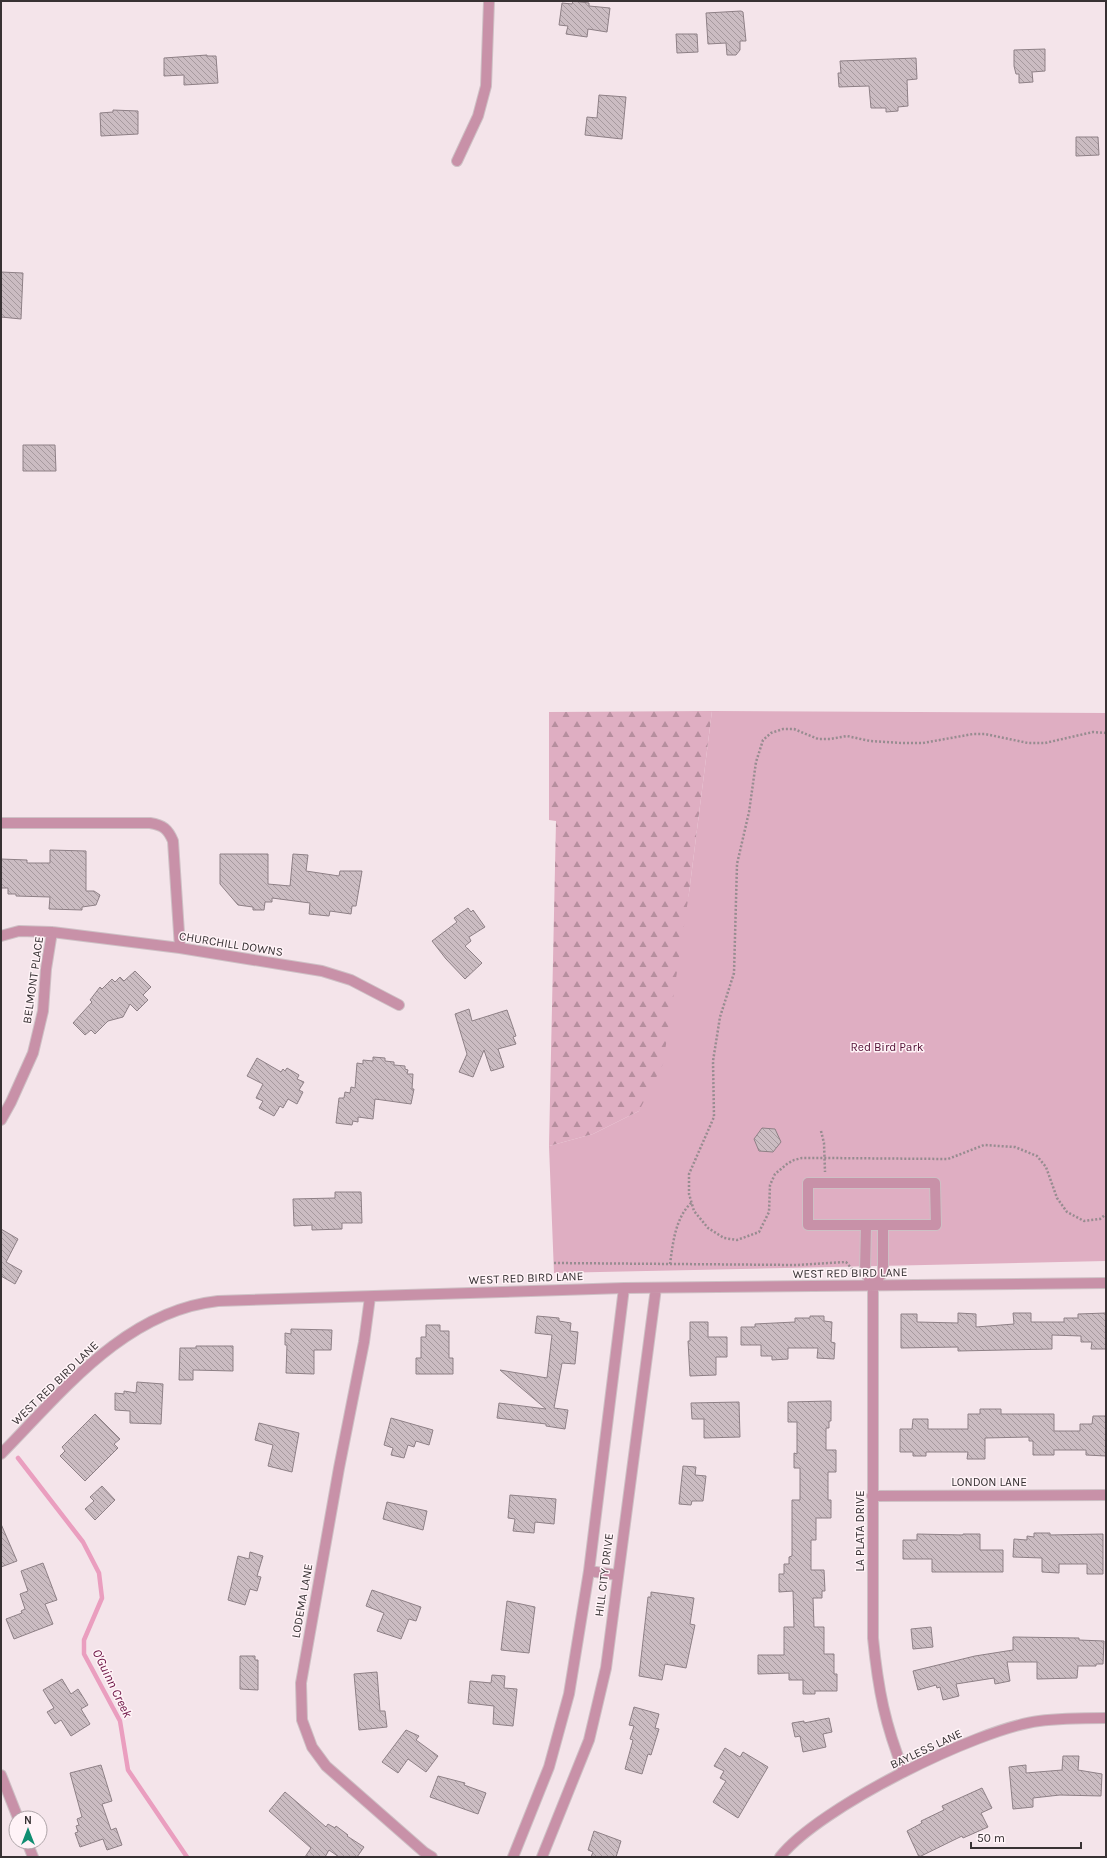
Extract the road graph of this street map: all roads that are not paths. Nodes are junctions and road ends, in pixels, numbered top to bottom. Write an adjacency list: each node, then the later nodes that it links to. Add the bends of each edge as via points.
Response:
1 (489, 1): 2 (street, via 486,86 478,116)
2 (457, 161)
3 (1, 824): 6 (street, via 150,823 165,828 173,841)
4 (52, 932): 5 (street, CHURCHILL DOWNS, via 19,931); 6 (street, CHURCHILL DOWNS); 8 (street, BELMONT PLACE, via 43,1011 34,1053)
5 (1, 936)
6 (180, 948): 7 (street, CHURCHILL DOWNS, via 322,971 351,980)
7 (399, 1005)
8 (1, 1120)
9 (866, 1225): 10 (street); 10 (street, via 808,1225 808,1183 935,1183 936,1225); 12 (street, via 865,1272)
10 (883, 1225): 12 (street, via 883,1272)
11 (1106, 1283): 12 (street, WEST RED BIRD LANE)
12 (874, 1285): 14 (street, WEST RED BIRD LANE); 18 (street, LA PLATA DRIVE)
13 (624, 1288): 14 (street, WEST RED BIRD LANE); 15 (street, WEST RED BIRD LANE); 19 (street, HILL CITY DRIVE)
14 (656, 1288): 20 (street, HILL CITY DRIVE)
15 (370, 1297): 16 (street, WEST RED BIRD LANE, via 218,1301 180,1309 122,1338 93,1360); 25 (street, LODEMA LANE, via 364,1342 301,1683 302,1720 312,1747 326,1766)
16 (1, 1454)
17 (1106, 1495): 18 (street, LONDON LANE)
18 (872, 1496): 22 (street, LA PLATA DRIVE, via 877,1679 885,1717)
19 (589, 1572): 20 (street); 26 (street, HILL CITY DRIVE, via 569,1694 549,1767)
20 (617, 1575): 27 (street, HILL CITY DRIVE, via 606,1668 589,1740)
21 (1106, 1718): 22 (street, BAYLESS LANE, via 1039,1721 1000,1731)
22 (904, 1772): 28 (street, BAYLESS LANE, via 810,1828 787,1847)
23 (1, 1775): 24 (street)
24 (15, 1810)
25 (432, 1857)
26 (513, 1857)
27 (542, 1857)
28 (780, 1857)

